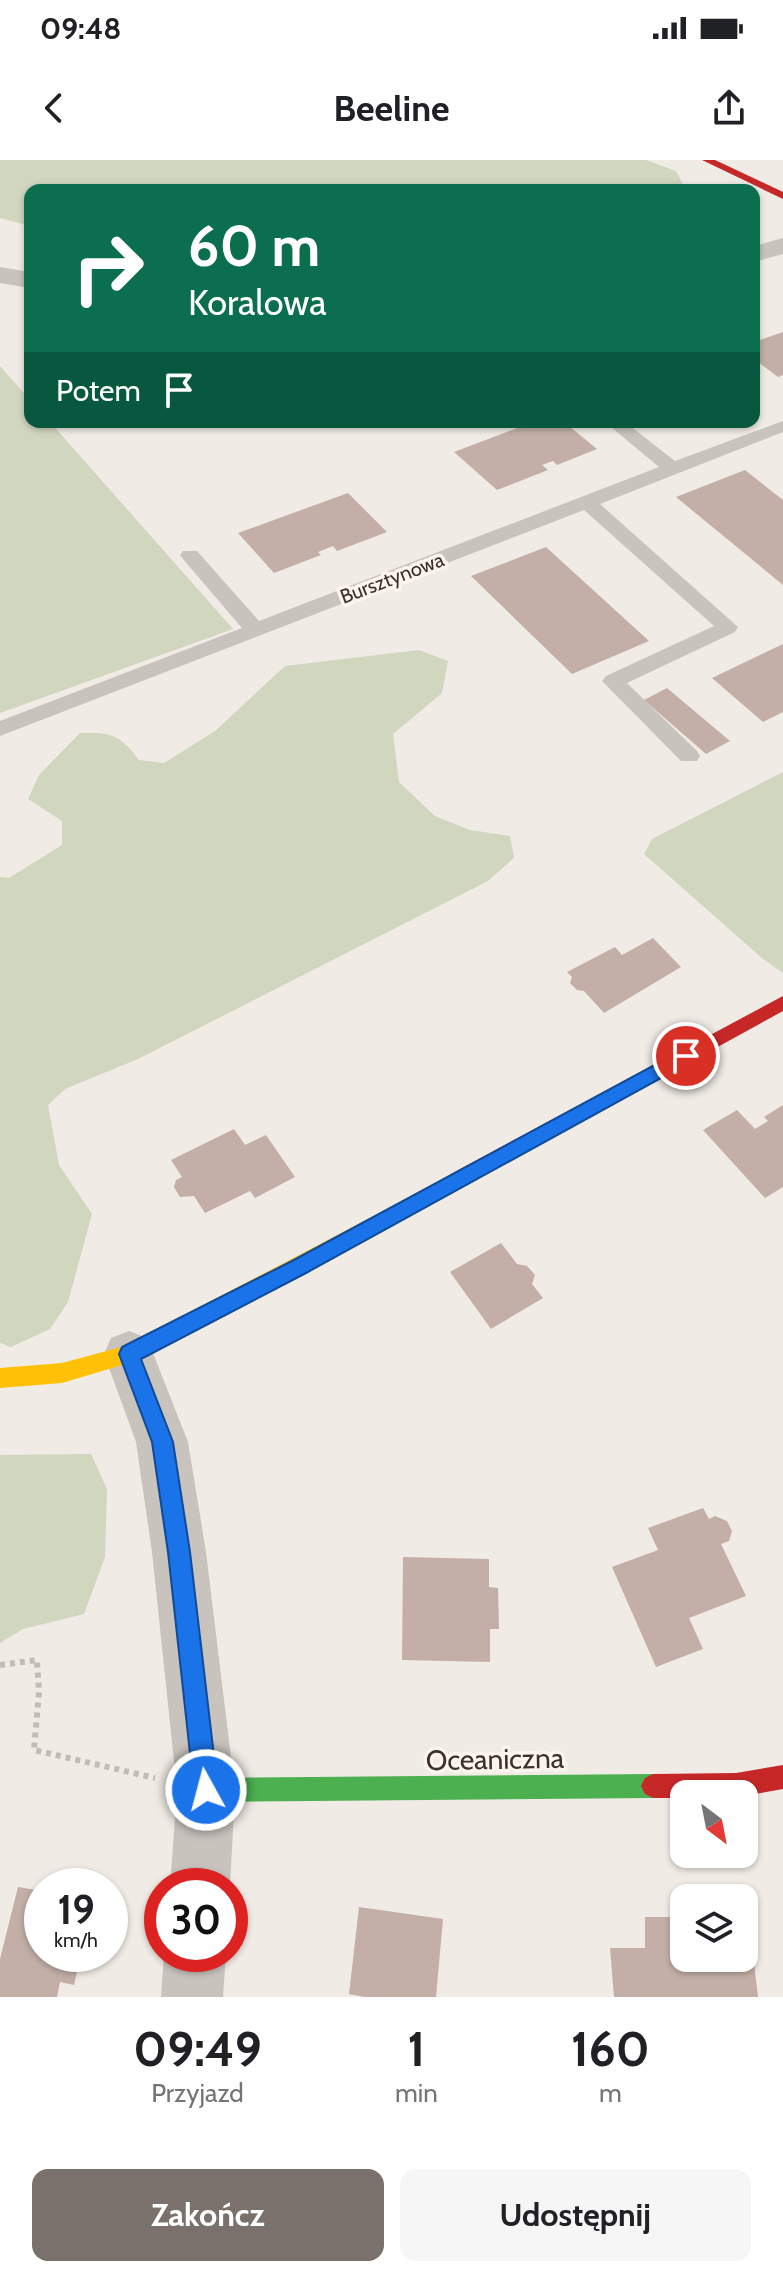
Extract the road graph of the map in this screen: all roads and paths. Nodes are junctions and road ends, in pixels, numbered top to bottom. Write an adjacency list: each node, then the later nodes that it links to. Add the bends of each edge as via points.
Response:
1 (707, 160): 2 (street)
2 (758, 184)
3 (760, 185): 4 (street)
4 (783, 196)
5 (783, 246): 6 (street)
6 (760, 252)
7 (0, 275): 8 (street)
8 (24, 279)
9 (24, 296): 10 (street)
10 (0, 297)
11 (783, 426): 13 (lane, Bursztynowa)
12 (622, 428): 13 (lane)
13 (672, 468): 14 (lane, Bursztynowa)
14 (586, 501): 16 (lane, Bursztynowa); 18 (lane, via 728,627 613,681)
15 (190, 555): 16 (lane)
16 (256, 631): 17 (lane, Bursztynowa)
17 (0, 729)
18 (689, 756)
19 (783, 1003): 20 (street)
20 (129, 1354): 21 (street, via 62,1373); 24 (street, via 162,1442)
21 (0, 1378)
22 (0, 1665): 24 (path, via 37,1660 34,1750)
23 (783, 1777): 24 (street, Oceaniczna, via 736,1785)
24 (206, 1790): 25 (street)
25 (201, 1868)
26 (194, 1972): 27 (street)
27 (192, 1997)

